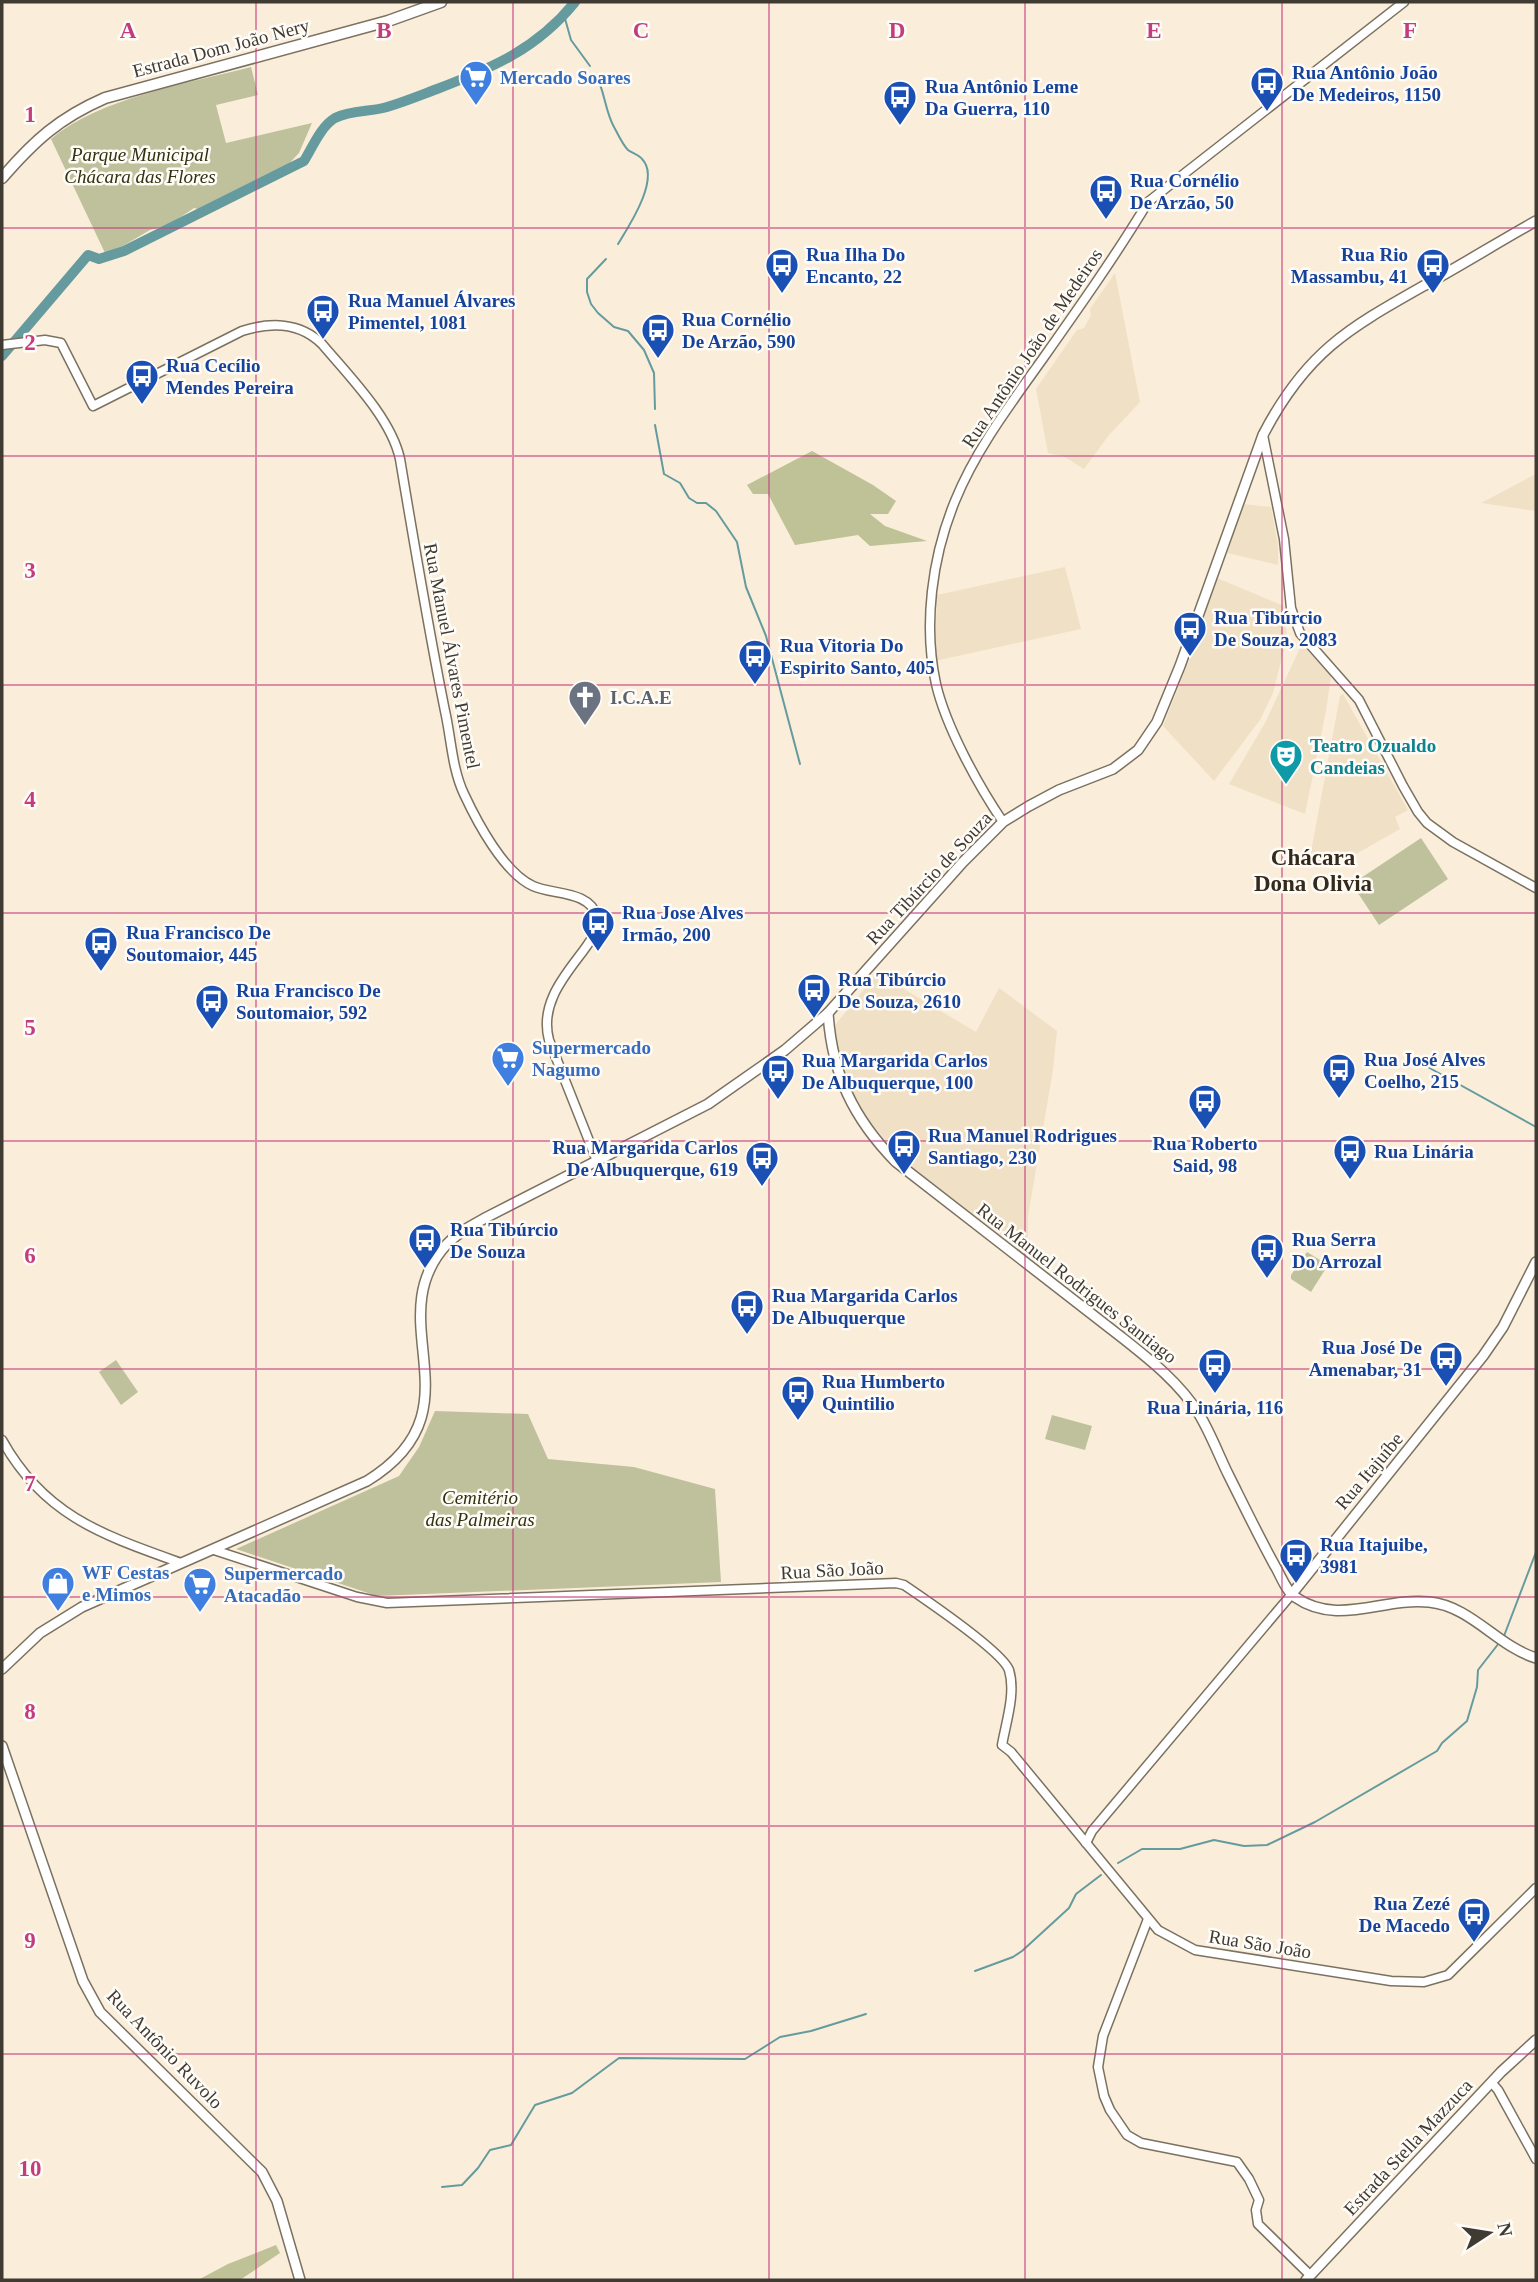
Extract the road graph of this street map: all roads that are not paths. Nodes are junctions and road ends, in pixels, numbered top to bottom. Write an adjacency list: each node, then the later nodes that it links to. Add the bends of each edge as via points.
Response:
1 (441, 2): 3 (main road, Estrada Dom João Nery, via 388,21 105,98)
2 (1404, 2): 9 (street, Rua Antônio João de Medeiros, via 1148,202 1010,404 963,484 936,569 930,625 932,661 943,707)
3 (54, 126): 4 (main road, Estrada Dom João Nery); 5 (main road, Estrada Dom João Nery)
4 (2, 178)
5 (2, 186)
6 (1536, 221): 8 (main road, Rua Tibúrcio de Souza, via 1369,316 1329,345 1285,394)
7 (2, 345): 12 (street, Rua Manuel Álvares Pimentel, via 45,340 61,344 93,407 242,331 286,326 306,331 322,344 392,434 464,793 516,874 533,886 575,896 597,917 595,931 550,1000 545,1020)
8 (1263, 435): 9 (main road, Rua Tibúrcio de Souza, via 1185,654 1147,740 1113,769 1059,790); 10 (street, via 1284,539 1290,607 1300,633 1359,700 1427,823)
9 (1003, 822): 11 (main road, Rua Tibúrcio de Souza)
10 (1536, 888)
11 (828, 1013): 12 (main road, Rua Tibúrcio de Souza, via 720,1096); 17 (main road, Rua Manuel Rodrigues Santiago, via 836,1066 856,1112 875,1140 905,1170 1178,1386 1204,1423)
12 (597, 1161): 15 (main road, Rua Tibúrcio de Souza, via 476,1223 448,1243 423,1288 423,1415 414,1437 394,1462 367,1481)
13 (1536, 1262): 17 (main road, Rua Itajuíbe, via 1483,1356)
14 (2, 1440): 16 (street, via 24,1475 67,1514 119,1541)
15 (214, 1549): 16 (main road, Rua Tibúrcio de Souza); 22 (street, Rua São João, via 387,1603 896,1583 925,1599 1005,1663 1011,1698 1002,1745)
16 (181, 1563): 19 (main road, Rua Tibúrcio de Souza, via 62,1618)
17 (1291, 1595): 18 (main road, via 1313,1607 1342,1612 1430,1602 1460,1611 1513,1649); 21 (street, Rua Itajuíbe)
18 (1536, 1658)
19 (2, 1669)
20 (2, 1746): 31 (main road, Rua Antônio Ruvolo, via 93,2002 262,2172 277,2201)
21 (1092, 1831): 22 (street); 23 (street, Rua Itajuíbe)
22 (1077, 1833): 23 (street, Rua São João)
23 (1086, 1843): 26 (street, Rua São João)
24 (1536, 1888): 25 (street, Rua São João)
25 (1532, 1897): 26 (street, Rua São João, via 1448,1975 1414,1983 1195,1950)
26 (1148, 1919): 30 (street, via 1103,2036 1098,2067 1104,2096 1127,2135 1141,2143 1237,2162 1259,2200 1258,2224)
27 (1536, 2040): 28 (main road, Estrada Stella Mazzuca)
28 (1492, 2083): 29 (street); 30 (main road, Estrada Stella Mazzuca)
29 (1536, 2159)
30 (1308, 2278)
31 (300, 2280)

